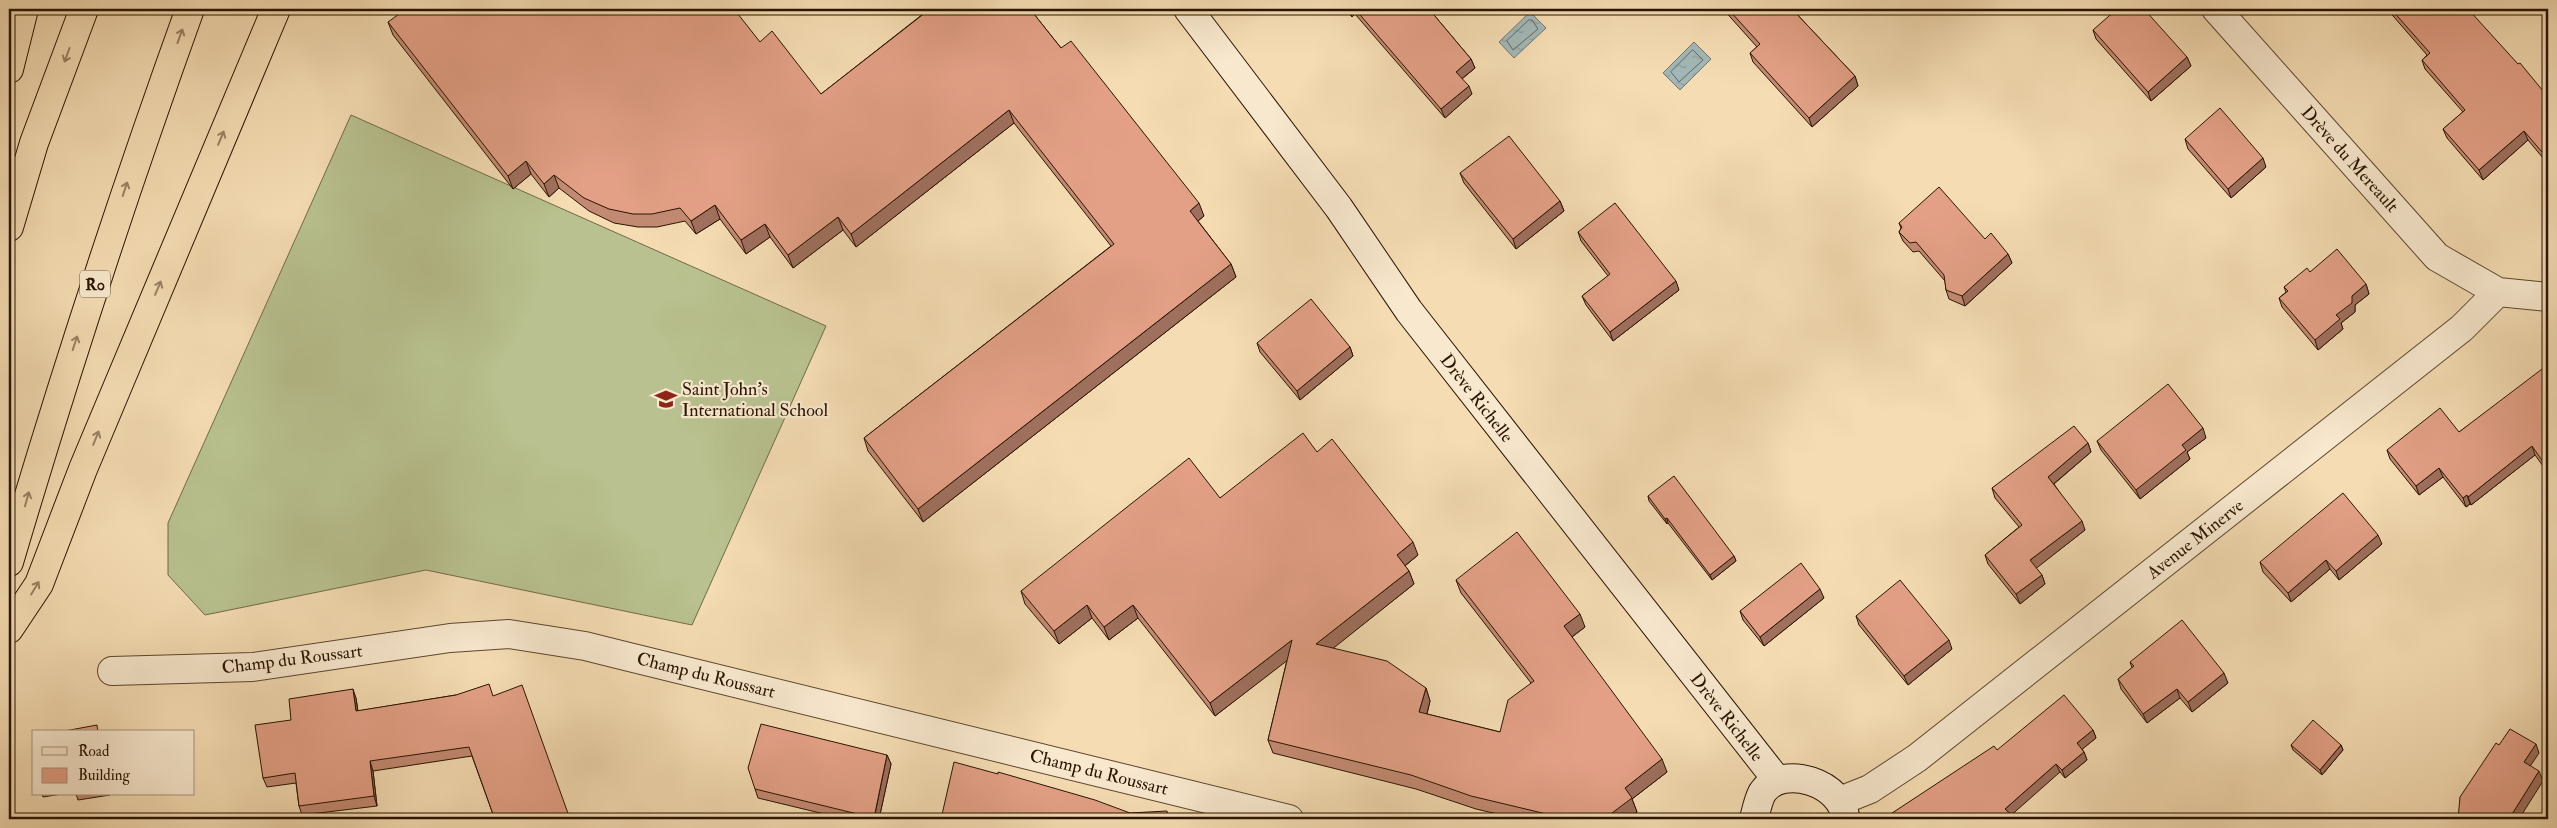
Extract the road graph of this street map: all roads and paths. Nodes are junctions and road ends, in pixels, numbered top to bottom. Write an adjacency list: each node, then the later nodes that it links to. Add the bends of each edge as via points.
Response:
1 (24, 9): 7 (highway)
2 (84, 9): 8 (highway, one-way to 8, via 34,143)
3 (190, 9): 11 (highway, R0, one-way to 3, via 49,424 130,173)
4 (276, 9): 12 (highway, one-way to 4, via 39,584 94,442)
5 (1188, 9): 14 (street, Drève Richelle, via 1339,208 1409,311)
6 (2216, 9): 9 (street, Drève du Mereault, via 2437,257)
7 (9, 69)
8 (9, 227)
9 (2498, 292): 10 (street); 15 (street, Avenue Minerve, via 2462,328 1917,758)
10 (2548, 297)
11 (9, 562)
12 (9, 629)
13 (112, 671): 16 (street, Champ du Roussart, via 253,667 450,638 509,634 625,656)
14 (1777, 780): 15 (street, via 1799,778 1820,785); 17 (street, via 1762,793)
15 (1842, 810)
16 (1289, 819)
17 (1754, 819)

